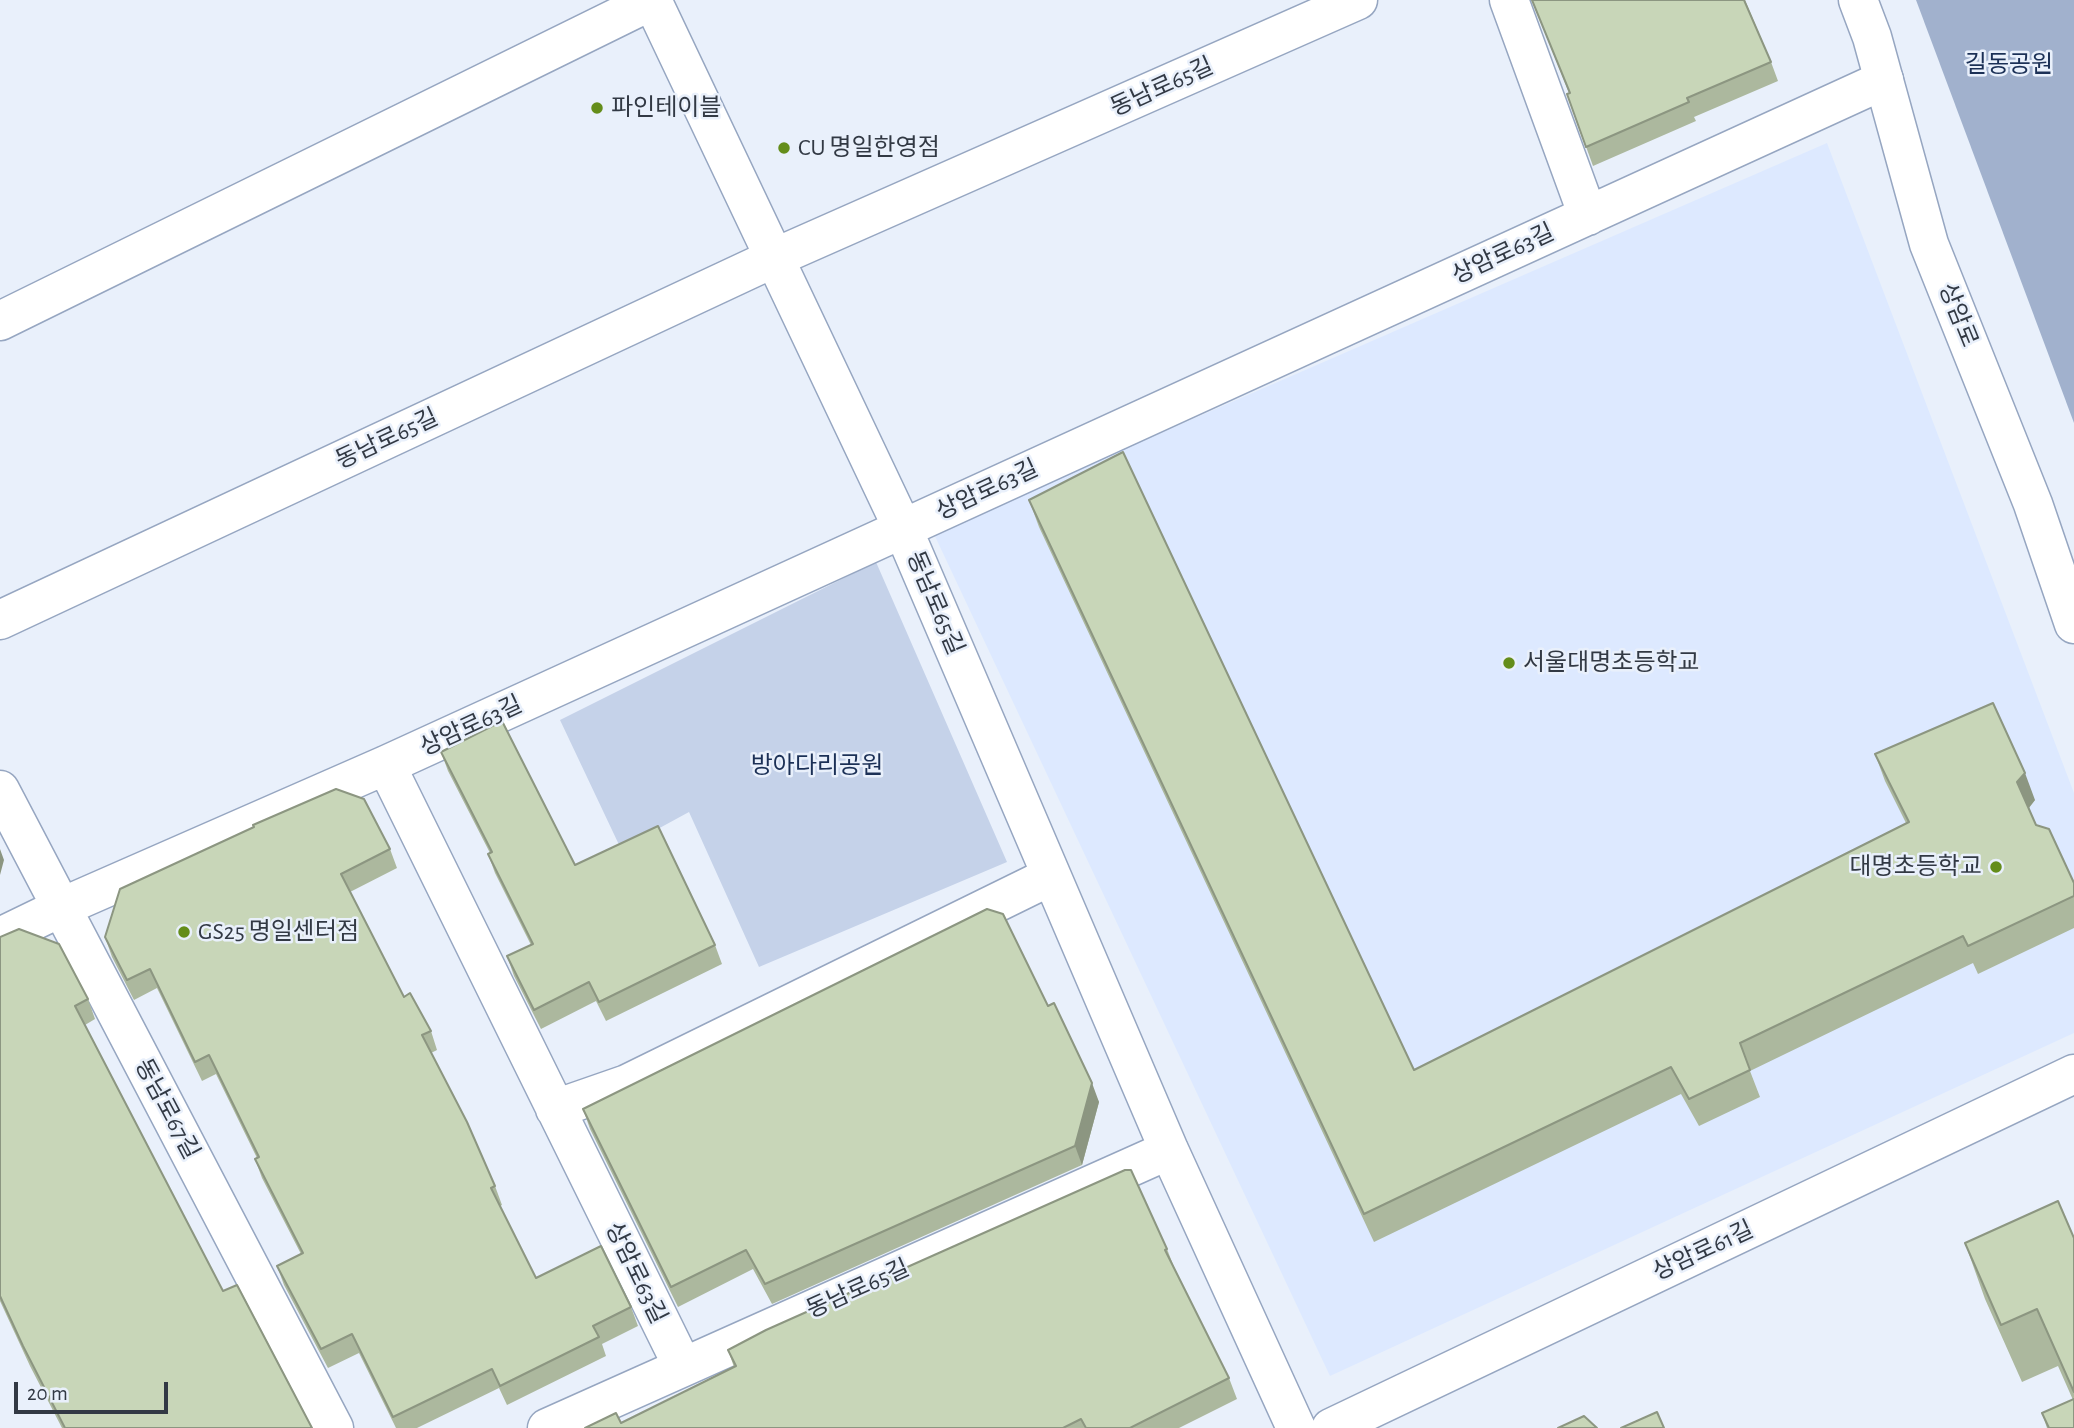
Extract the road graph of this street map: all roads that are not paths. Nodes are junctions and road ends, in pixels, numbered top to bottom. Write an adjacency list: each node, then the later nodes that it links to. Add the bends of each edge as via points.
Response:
1 (652, 0): 7 (street, 동남로65길); 8 (street, 동남로65길)
2 (1358, 0): 7 (street, 동남로65길)
3 (1509, 0): 6 (street)
4 (1858, 0): 5 (street, 상암로)
5 (1884, 80): 6 (street, 상암로63길); 11 (street, 상암로, via 1929,244 2033,504)
6 (1588, 216): 9 (street, 상암로63길)
7 (774, 258): 9 (street, 동남로65길); 10 (street, 동남로65길)
8 (0, 321)
9 (903, 528): 12 (street, 상암로63길); 14 (street, 동남로65길)
10 (0, 620)
11 (2074, 624)
12 (386, 765): 15 (street, 상암로63길); 18 (street, 상암로63길)
13 (0, 790): 15 (street, 동남로67길)
14 (1051, 876): 18 (street, via 627,1084); 19 (street, 동남로65길)
15 (62, 908): 16 (street, 상암로63길); 21 (street, 동남로67길)
16 (0, 937)
17 (2074, 1074): 24 (street, 상암로61길)
18 (555, 1108): 20 (street, 상암로63길)
19 (1169, 1150): 20 (street, 동남로65길); 23 (street, 동남로65길)
20 (683, 1367): 22 (street, 동남로65길)
21 (334, 1428)
22 (547, 1428)
23 (1296, 1428)
24 (1331, 1428)

